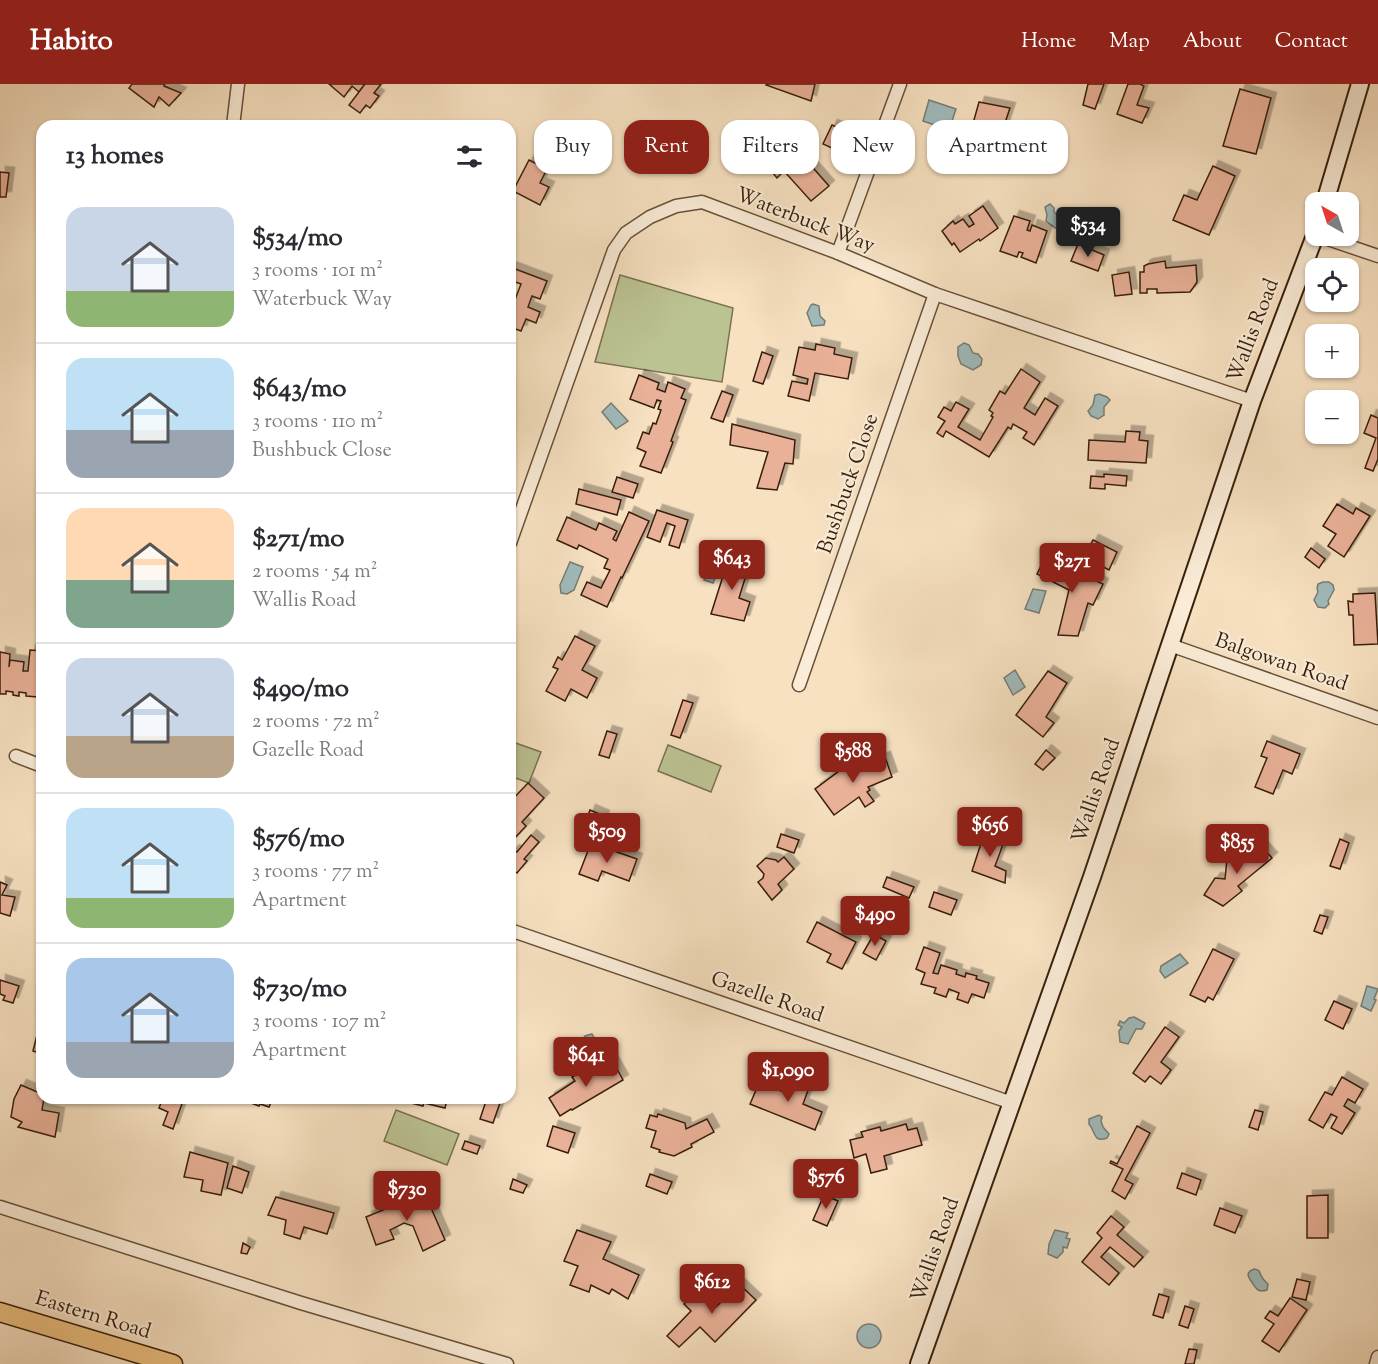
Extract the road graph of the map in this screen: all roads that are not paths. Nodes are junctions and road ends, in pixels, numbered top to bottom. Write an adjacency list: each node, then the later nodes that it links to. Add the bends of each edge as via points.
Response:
1 (238, 84): 4 (street)
2 (900, 84): 8 (street)
3 (1360, 84): 5 (street)
4 (234, 120)
5 (1328, 192)
6 (1311, 246): 11 (street, Wallis Road)
7 (1350, 246): 9 (street)
8 (838, 254): 10 (street, Waterbuck Way); 12 (street, Waterbuck Way, via 702,202 676,206 626,233 614,250)
9 (1378, 256)
10 (935, 294): 11 (street, Waterbuck Way); 14 (street, Bushbuck Close)
11 (1252, 401): 13 (street, Wallis Road)
12 (516, 526)
13 (1170, 645): 15 (street, Balgowan Road); 19 (street, Wallis Road)
14 (799, 685)
15 (1378, 718)
16 (16, 756): 17 (street)
17 (36, 764)
18 (516, 932): 19 (street, Gazelle Road)
19 (1011, 1103): 25 (street, Wallis Road)
20 (0, 1207): 24 (street)
21 (0, 1312): 23 (main road, Eastern Road)
22 (1378, 1357): 26 (street)
23 (173, 1364)
24 (507, 1364)
25 (919, 1364)
26 (1376, 1364)

